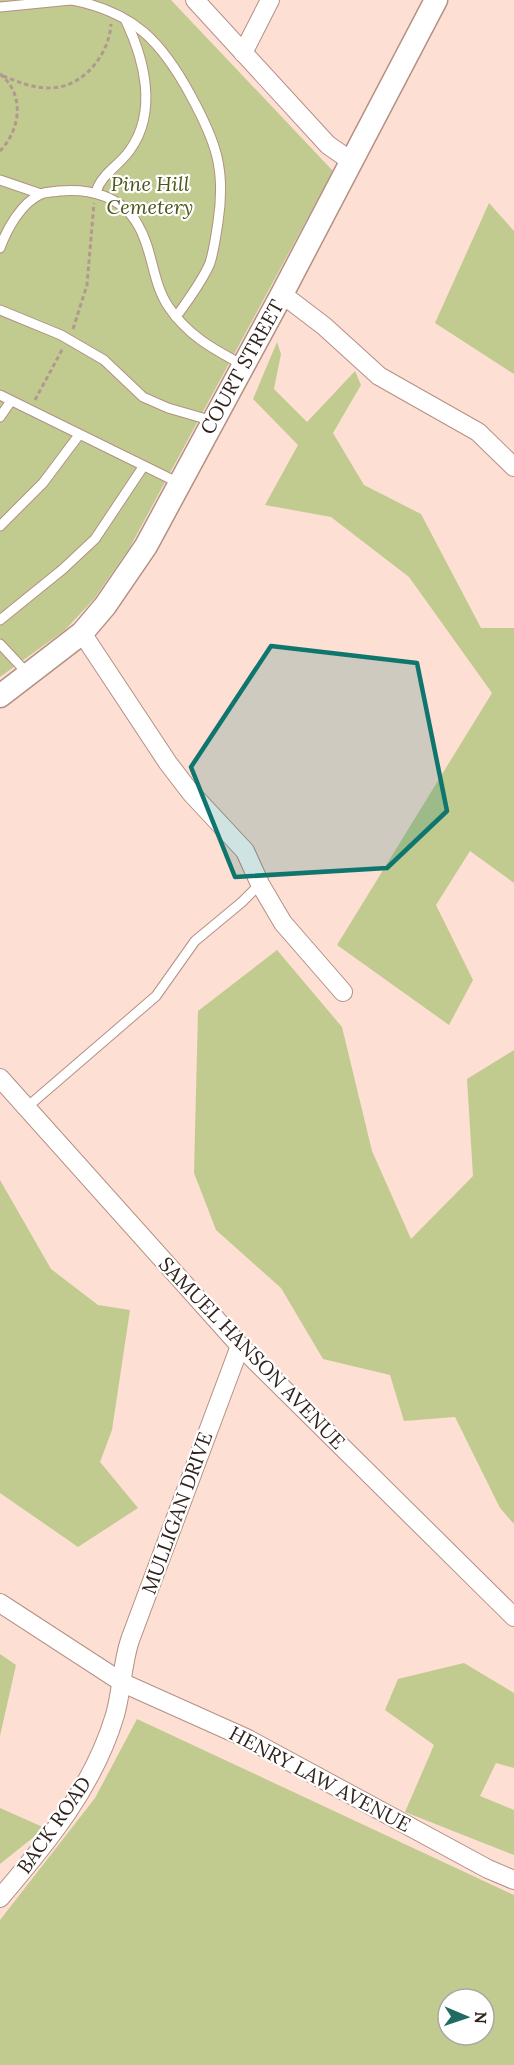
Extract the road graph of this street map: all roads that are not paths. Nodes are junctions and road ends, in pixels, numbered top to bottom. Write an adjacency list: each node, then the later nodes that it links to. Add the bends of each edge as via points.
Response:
1 (71, 0): 5 (lane); 6 (lane, via 111,10)
2 (195, 0): 7 (street)
3 (270, 0): 7 (street)
4 (436, 0): 8 (street, COURT STREET)
5 (0, 7)
6 (125, 18): 10 (lane, via 145,69 143,119 131,149 99,180); 15 (lane, via 155,40 173,62 211,131 219,155 221,205 210,262)
7 (243, 53): 8 (street, via 328,145)
8 (351, 161): 13 (street, COURT STREET)
9 (0, 180): 11 (lane)
10 (96, 192): 11 (lane); 15 (lane, via 122,207 137,222 161,292)
11 (41, 194): 12 (lane, via 15,219)
12 (0, 248)
13 (282, 294): 16 (street, COURT STREET); 22 (street, via 379,376 478,432)
14 (0, 310): 20 (lane, via 68,339 104,360 143,397)
15 (176, 317): 16 (lane, via 192,336)
16 (243, 364): 20 (street, COURT STREET)
17 (0, 395): 18 (lane)
18 (11, 401): 19 (lane); 21 (lane)
19 (0, 417)
20 (213, 420): 24 (street, COURT STREET)
21 (79, 435): 23 (lane); 25 (lane, via 43,483)
22 (514, 466)
23 (143, 467): 24 (lane); 26 (lane, via 88,546)
24 (179, 483): 27 (street, COURT STREET, via 126,577)
25 (0, 526)
26 (0, 620)
27 (82, 633): 29 (street, COURT STREET); 31 (street, via 174,770 245,851)
28 (0, 644): 29 (lane)
29 (29, 675): 30 (street, COURT STREET)
30 (0, 696)
31 (260, 884): 32 (street, via 283,922); 34 (lane, via 195,941 156,996)
32 (344, 992)
33 (0, 1078): 34 (street, SAMUEL HANSON AVENUE)
34 (26, 1108): 35 (street, SAMUEL HANSON AVENUE)
35 (240, 1346): 37 (street, SAMUEL HANSON AVENUE); 38 (street, MULLIGAN DRIVE, via 126,1651)
36 (0, 1602): 38 (street)
37 (514, 1617)
38 (123, 1683): 39 (street, HENRY LAW AVENUE, via 248,1739); 40 (street, BACK ROAD, via 103,1748 86,1783 36,1856)
39 (514, 1880)
40 (0, 1898)

